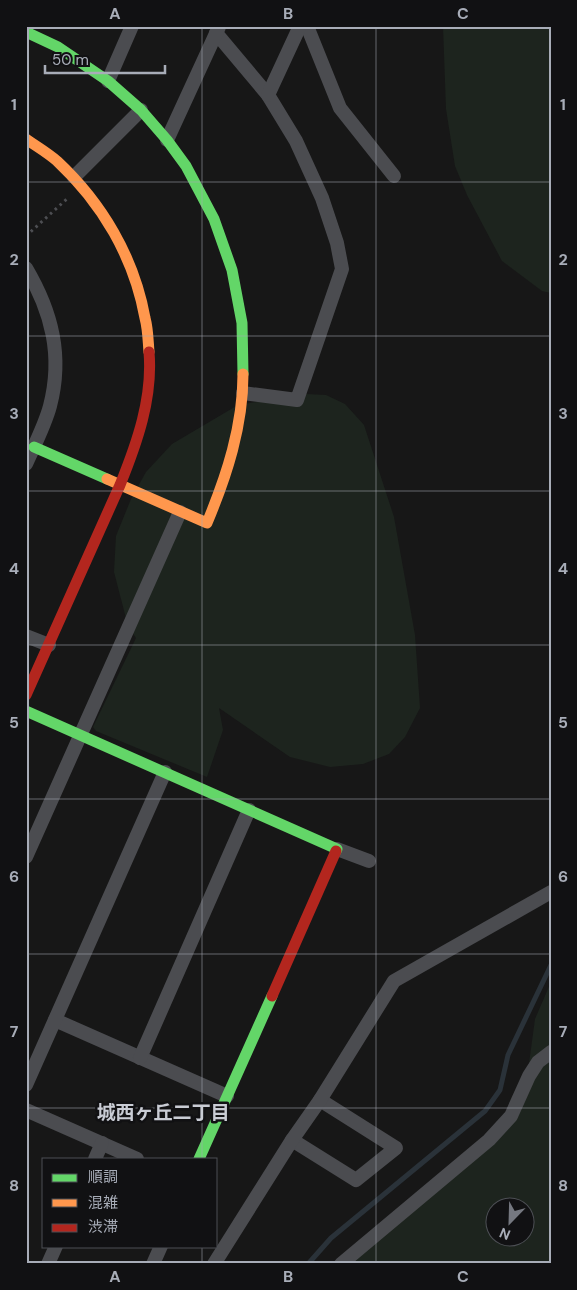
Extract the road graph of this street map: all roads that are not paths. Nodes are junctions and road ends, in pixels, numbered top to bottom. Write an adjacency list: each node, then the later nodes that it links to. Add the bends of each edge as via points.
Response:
1 (132, 26): 6 (street)
2 (300, 26): 7 (street)
3 (307, 26): 11 (street, via 340,108)
4 (217, 30): 7 (street); 10 (street)
5 (30, 31): 6 (street)
6 (108, 81): 8 (street)
7 (268, 95): 14 (street, via 296,141 322,198 342,269 296,400)
8 (141, 110): 10 (street); 12 (street)
9 (26, 139): 12 (street, via 39,146)
10 (167, 140): 14 (street, via 186,166 214,219 232,270 242,323)
11 (394, 176)
12 (78, 181): 17 (street, via 101,209 129,262 148,327 148,392 134,452)
13 (26, 268): 15 (street, via 44,302 54,335 55,379 50,407)
14 (243, 393): 18 (street, via 237,436 207,523)
15 (34, 447): 16 (street); 17 (street)
16 (26, 464)
17 (120, 485): 18 (street); 20 (street)
18 (180, 512): 23 (street)
19 (26, 636): 20 (street)
20 (49, 645): 21 (street)
21 (26, 695)
22 (26, 711): 23 (street)
23 (81, 735): 24 (street); 27 (street)
24 (165, 772): 25 (street); 30 (street)
25 (250, 810): 26 (street); 32 (street)
26 (337, 849): 28 (street); 35 (street)
27 (26, 857)
28 (369, 861)
29 (551, 892): 36 (street, via 394,981)
30 (55, 1020): 32 (street); 33 (street)
31 (551, 1052): 48 (street, via 538,1062 511,1116 489,1140)
32 (140, 1058): 35 (street)
33 (31, 1061): 34 (street)
34 (26, 1085)
35 (227, 1096): 42 (street)
36 (320, 1100): 38 (street); 38 (street, via 396,1148 356,1180)
37 (26, 1110): 39 (street)
38 (292, 1140): 47 (street)
39 (102, 1144): 40 (street); 41 (street)
40 (95, 1158)
41 (135, 1158)
42 (199, 1158)
43 (55, 1248): 45 (street)
44 (160, 1248): 46 (street)
45 (48, 1264)
46 (153, 1264)
47 (214, 1264)
48 (341, 1264)

